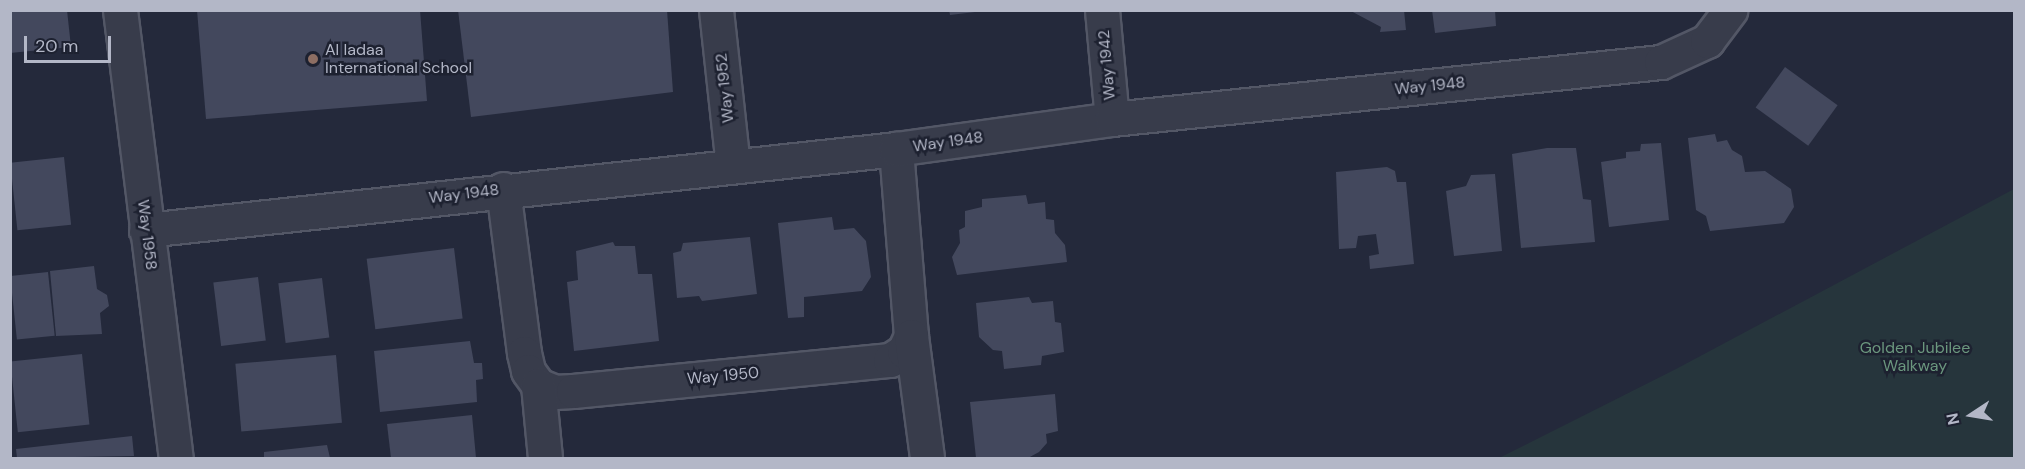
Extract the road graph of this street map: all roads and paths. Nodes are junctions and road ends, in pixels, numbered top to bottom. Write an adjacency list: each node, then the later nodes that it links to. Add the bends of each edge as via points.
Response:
1 (120, 10): 9 (street, Way 1958)
2 (716, 10): 7 (street, Way 1952)
3 (1102, 10): 5 (street, Way 1942)
4 (1730, 10): 5 (street, Way 1948, via 1707,41 1661,62)
5 (1112, 118): 6 (street, Way 1948)
6 (896, 149): 7 (street, Way 1948); 10 (street)
7 (733, 166): 8 (street, Way 1948)
8 (503, 189): 9 (street, Way 1948); 11 (street, via 524,353 528,371)
9 (146, 230): 12 (street, Way 1958)
10 (911, 336): 11 (street, Way 1950, via 904,351 890,360 573,391 555,392); 14 (street)
11 (538, 385): 13 (street)
12 (176, 459)
13 (545, 459)
14 (927, 459)

